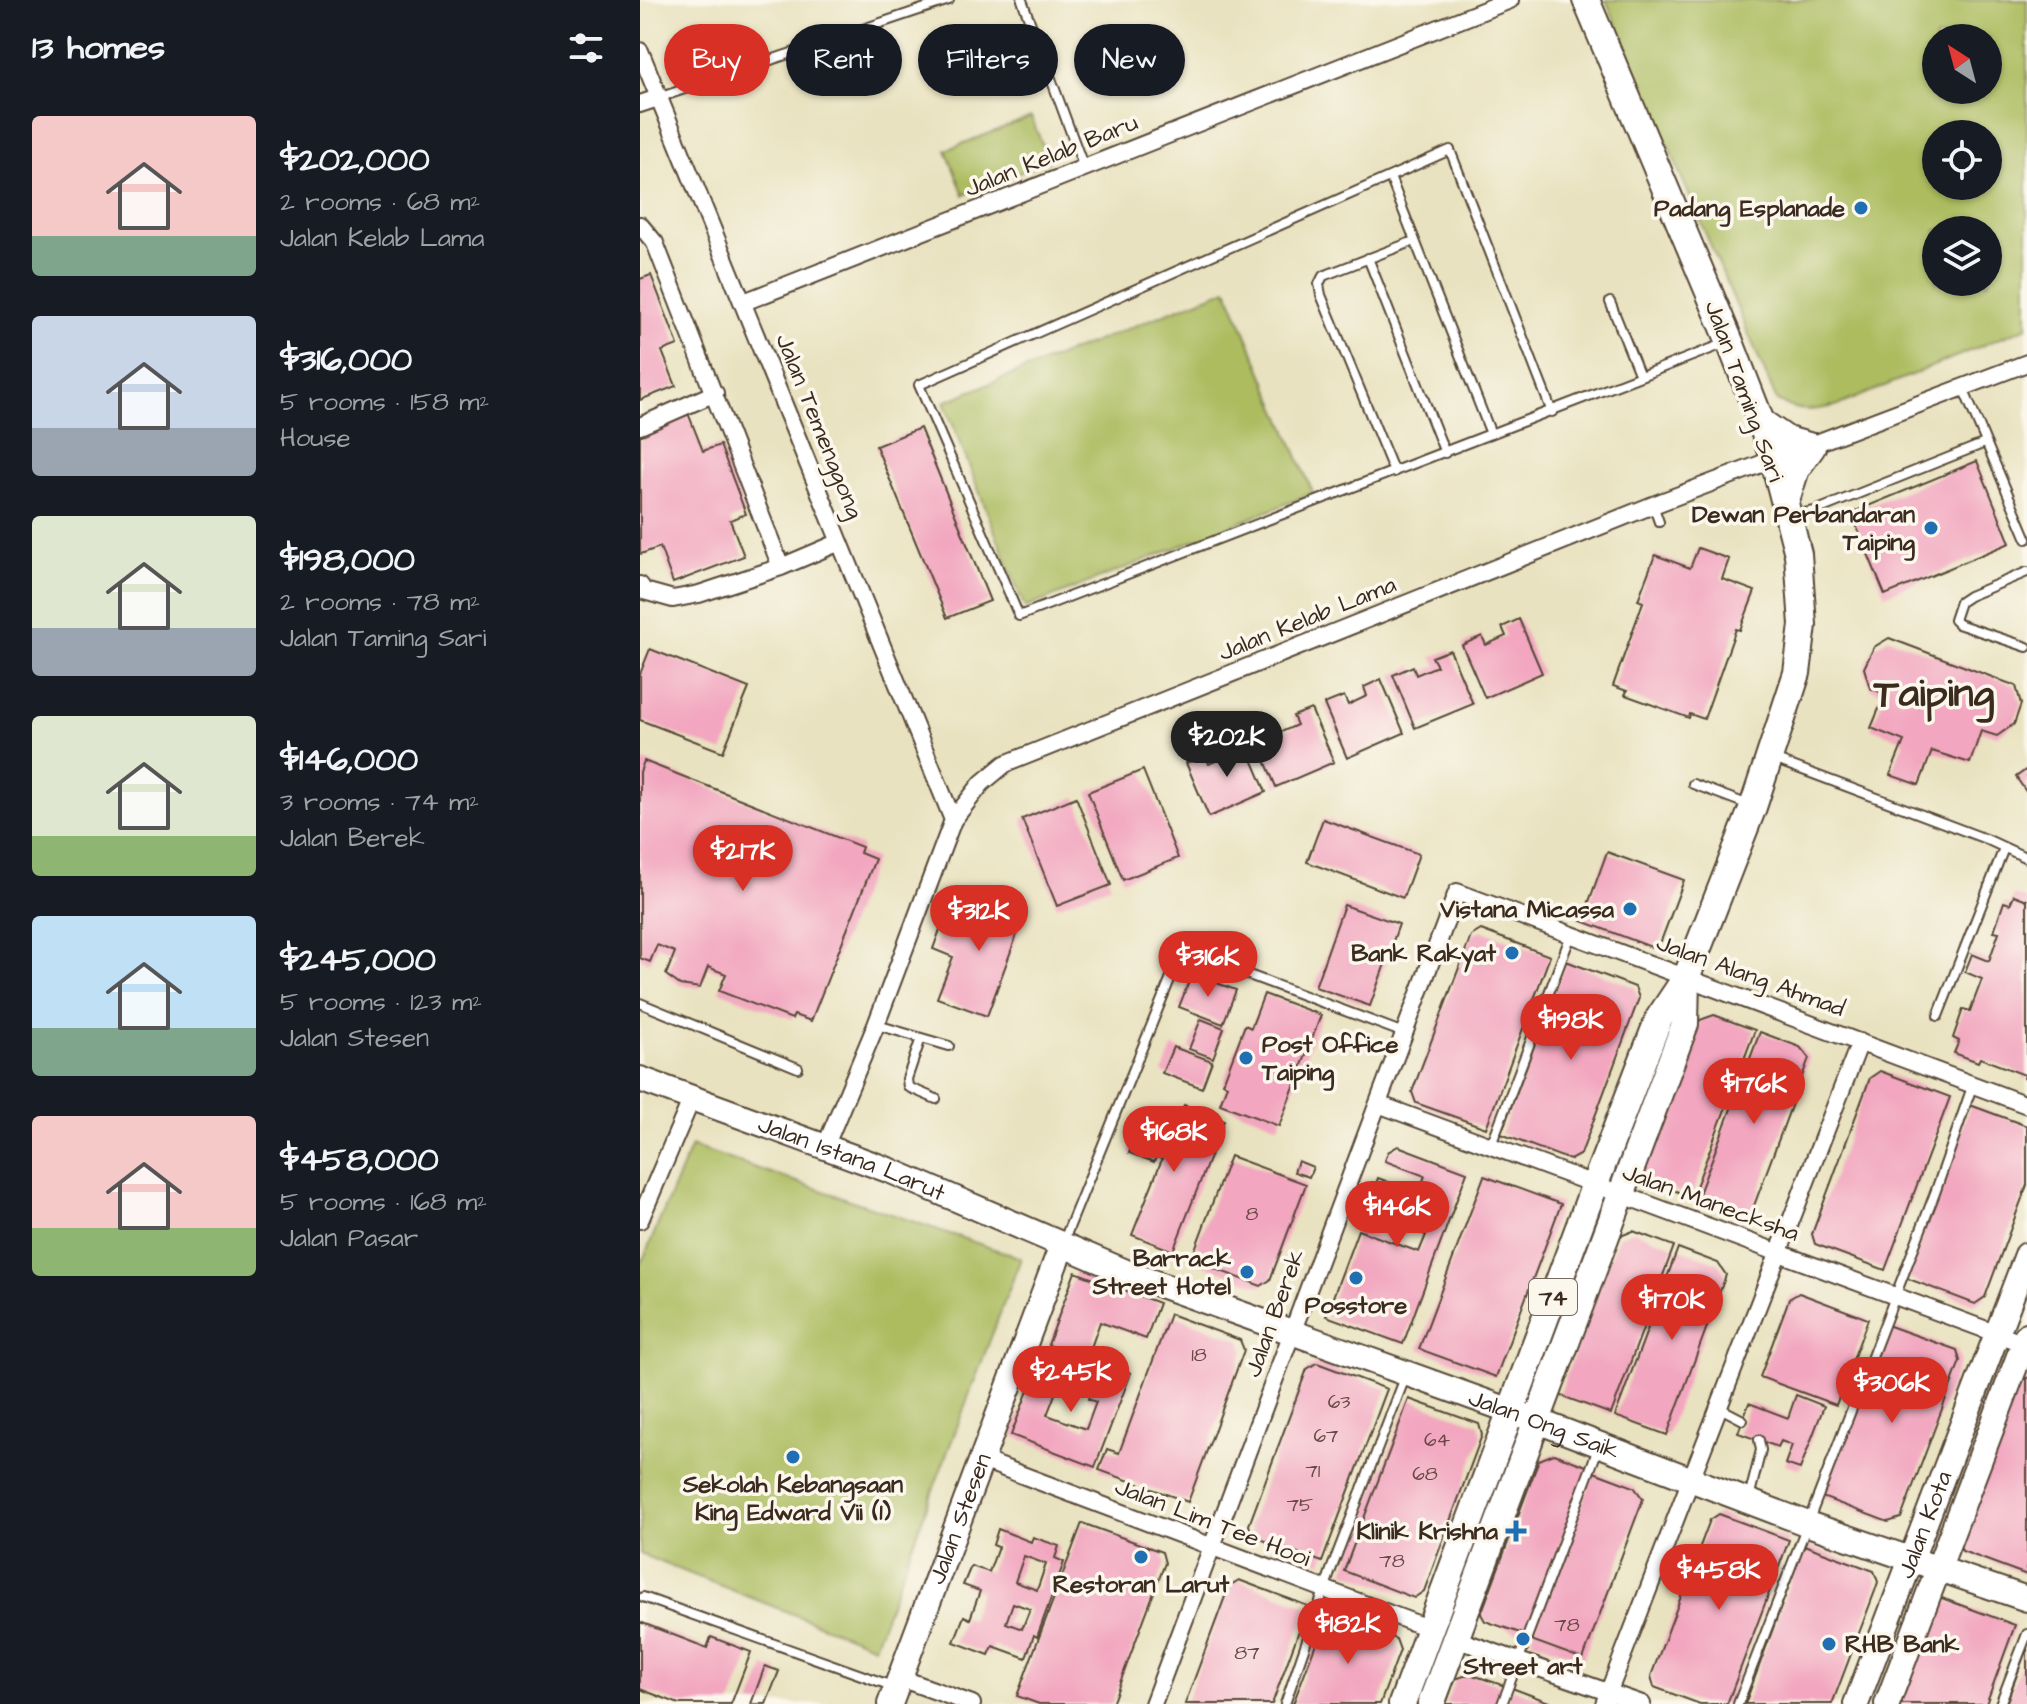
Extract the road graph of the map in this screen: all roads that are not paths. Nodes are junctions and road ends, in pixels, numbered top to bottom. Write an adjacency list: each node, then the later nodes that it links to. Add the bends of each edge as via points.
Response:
1 (949, 0): 6 (lane)
2 (1022, 0): 8 (lane)
3 (1510, 0): 8 (street, Jalan Kelab Baru)
4 (1586, 0): 15 (main road, Jalan Taming Sari)
5 (640, 51): 6 (street, Jalan Temenggong)
6 (658, 98): 7 (street); 13 (street, Jalan Temenggong)
7 (640, 104)
8 (1084, 168): 13 (street, Jalan Kelab Baru)
9 (1390, 177): 11 (lane); 20 (lane, via 1450,150); 28 (lane, via 919,385 1019,616)
10 (640, 225): 19 (street, via 655,243)
11 (1414, 241): 12 (lane); 23 (lane)
12 (1368, 258): 26 (lane); 28 (lane, via 1323,276 1319,284)
13 (744, 302): 33 (street, Jalan Temenggong)
14 (1610, 302): 17 (lane)
15 (1730, 342): 17 (lane); 21 (main road, Jalan Taming Sari)
16 (2027, 363): 18 (street, Jalan Kelab Lama)
17 (1640, 376): 20 (lane)
18 (1963, 387): 24 (lane); 25 (street, Jalan Kelab Lama)
19 (715, 393): 22 (street); 34 (street)
20 (1552, 412): 23 (lane)
21 (1761, 422): 25 (main road, via 1787,440); 27 (main road, Jalan Taming Sari)
22 (640, 426)
23 (1491, 434): 26 (lane)
24 (1985, 443): 30 (lane, via 1815,511); 32 (lane)
25 (1812, 447): 27 (street, Jalan Kelab Lama); 30 (main road, via 1796,469)
26 (1445, 453): 28 (lane)
27 (1774, 461): 29 (street, Jalan Kelab Lama); 30 (main road, Jalan Taming Sari)
28 (1394, 472)
29 (1653, 505): 31 (lane); 41 (street, Jalan Kelab Lama, via 1005,764)
30 (1787, 510): 38 (main road, Jalan Taming Sari, via 1798,554 1803,625 1797,673)
31 (1659, 522)
32 (2027, 539)
33 (840, 542): 34 (street); 41 (street, Jalan Temenggong)
34 (781, 567): 36 (street, via 673,599)
35 (2027, 572): 37 (lane, via 1969,596 1960,602 1954,620)
36 (640, 585)
37 (2027, 647)
38 (1770, 758): 40 (main road, Jalan Taming Sari); 42 (lane)
39 (1693, 784): 40 (lane)
40 (1753, 807): 46 (main road, Jalan Taming Sari)
41 (953, 820): 49 (street, Jalan Kelab Lama)
42 (2004, 848): 43 (lane); 48 (lane)
43 (2027, 858)
44 (1457, 892): 45 (street, Jalan Alang Ahmad); 50 (street, Jalan Berek)
45 (1571, 935): 46 (street, Jalan Alang Ahmad); 61 (lane)
46 (1687, 976): 52 (street, Jalan Alang Ahmad); 63 (main road, Jalan Taming Sari / 74, via 1659,1018); 64 (main road, Jalan Taming Sari / 74, via 1685,1024)
47 (640, 1003): 54 (lane)
48 (1938, 1016)
49 (876, 1025): 51 (lane); 62 (street, Jalan Kelab Lama)
50 (1404, 1033): 59 (street, Jalan Berek); 66 (lane, via 1182,950)
51 (921, 1038): 53 (lane); 58 (lane, via 908,1087)
52 (1860, 1042): 56 (street, Jalan Alang Ahmad); 67 (street)
53 (949, 1046)
54 (798, 1068)
55 (640, 1079): 57 (main road, Jalan Istana Larut)
56 (1973, 1084): 60 (street, Jalan Alang Ahmad); 69 (lane)
57 (692, 1098): 62 (main road, Jalan Istana Larut); 65 (street)
58 (936, 1099)
59 (1378, 1104): 61 (street, Jalan Manecksha); 70 (street, Jalan Berek)
60 (2027, 1105)
61 (1491, 1145): 63 (street, Jalan Manecksha)
62 (825, 1147): 66 (main road, Jalan Istana Larut)
63 (1595, 1184): 64 (street, Jalan Manecksha); 75 (main road, Jalan Taming Sari / 74)
64 (1620, 1193): 67 (street, Jalan Manecksha); 77 (main road, Jalan Taming Sari / 74)
65 (640, 1220)
66 (1062, 1245): 70 (main road, Jalan Ong Saik); 80 (main road, Jalan Stesen)
67 (1779, 1253): 69 (street, Jalan Manecksha); 74 (street)
68 (2027, 1255): 71 (main road, Jalan Kota)
69 (1896, 1296): 71 (street, Jalan Manecksha); 83 (lane)
70 (1293, 1333): 73 (main road, Jalan Ong Saik); 84 (street, Jalan Berek)
71 (1996, 1333): 72 (street, Jalan Manecksha); 85 (main road, Jalan Kota)
72 (2026, 1341): 86 (main road, Jalan Kota)
73 (1406, 1375): 75 (main road, Jalan Ong Saik); 87 (lane)
74 (1720, 1408): 76 (lane); 81 (street)
75 (1511, 1411): 77 (main road, Jalan Ong Saik); 90 (main road, Jalan Taming Sari / 74)
76 (1743, 1420)
77 (1538, 1422): 79 (main road, Jalan Ong Saik); 92 (main road, Jalan Taming Sari / 74)
78 (1759, 1440): 82 (lane)
79 (1599, 1446): 81 (main road, Jalan Ong Saik); 93 (lane)
80 (980, 1459): 84 (street, Jalan Lim Tee Hooi); 94 (main road, Jalan Stesen)
81 (1692, 1480): 82 (main road, Jalan Ong Saik); 95 (street)
82 (1748, 1502): 83 (main road, Jalan Ong Saik)
83 (1808, 1524): 85 (main road, Jalan Ong Saik); 103 (lane)
84 (1212, 1547): 87 (street, Jalan Lim Tee Hooi); 97 (street, Jalan Berek)
85 (1910, 1560): 86 (main road, Jalan Ong Saik); 104 (main road, Jalan Kota)
86 (1937, 1571): 89 (main road, Jalan Ong Saik); 105 (main road, Jalan Kota)
87 (1324, 1589): 90 (street, Jalan Lim Tee Hooi); 98 (lane)
88 (643, 1597): 94 (lane)
89 (2027, 1599)
90 (1430, 1629): 99 (main road, Jalan Taming Sari / 74)
91 (2027, 1634): 106 (lane)
92 (1456, 1639): 93 (street); 100 (main road, Jalan Taming Sari / 74)
93 (1520, 1661): 95 (street); 101 (lane)
94 (896, 1690): 96 (street)
95 (1606, 1698): 102 (street)
96 (972, 1704)
97 (1153, 1704)
98 (1285, 1704)
99 (1402, 1704)
100 (1431, 1704)
101 (1502, 1704)
102 (1642, 1704)
103 (1738, 1704)
104 (1856, 1704)
105 (1887, 1704)
106 (2000, 1704)

